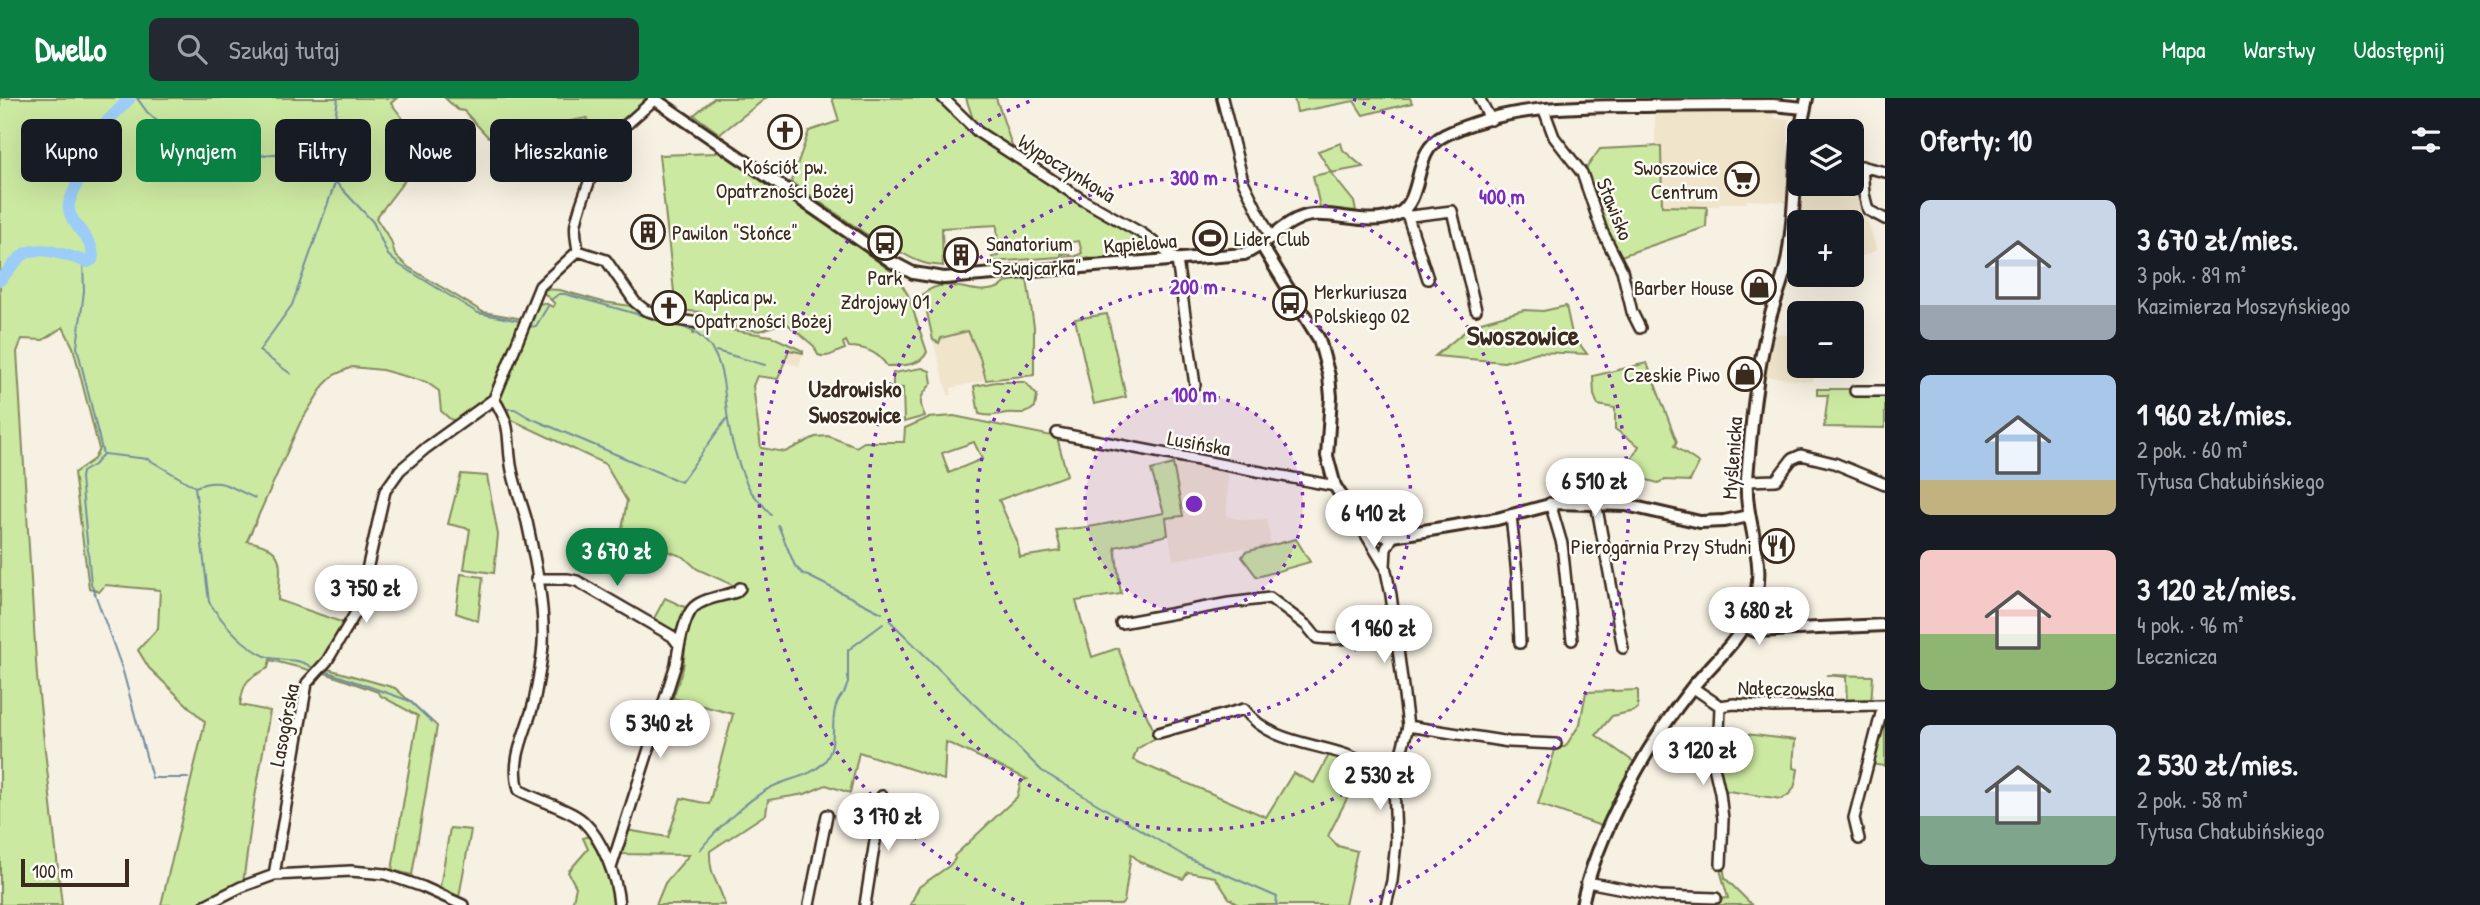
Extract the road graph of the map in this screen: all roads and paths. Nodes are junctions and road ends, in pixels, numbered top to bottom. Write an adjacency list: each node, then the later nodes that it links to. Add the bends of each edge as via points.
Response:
1 (943, 98): 18 (street, Wypoczynkowa, via 978,132)
2 (1222, 98): 15 (street, via 1243,181)
3 (1479, 98): 8 (street)
4 (660, 100): 17 (street, via 623,129 602,155 575,226); 18 (street, Kąpielowa, via 913,273 952,278)
5 (1566, 102): 6 (street); 7 (street)
6 (1805, 103)
7 (1544, 110): 8 (street); 22 (street, Stawisko, via 1554,136 1582,173)
8 (1491, 120): 13 (street, via 1442,136 1429,149)
9 (1864, 167): 10 (street)
10 (1885, 172)
11 (1864, 194): 14 (street, via 1868,210)
12 (1794, 196): 28 (street, Myślenicka, via 1788,258 1759,367)
13 (1404, 214): 15 (street, via 1384,219 1310,215 1294,220); 19 (street); 20 (street, via 1452,211)
14 (1885, 219)
15 (1271, 238): 16 (street)
16 (1262, 246): 18 (street, Kąpielowa, via 1244,254); 30 (street, via 1325,355 1331,397 1327,456)
17 (578, 251): 21 (street, via 606,261 645,310); 26 (street, via 540,286)
18 (1177, 260): 23 (street)
19 (1428, 279)
20 (1476, 310)
21 (700, 324)
22 (1640, 328)
23 (1195, 385)
24 (1855, 391): 25 (street)
25 (1885, 391)
26 (494, 399): 38 (street, via 509,430 511,465); 60 (street, Lasogórska, via 420,453 384,491 358,609 327,661 307,683)
27 (1057, 433): 30 (street, Lusińska)
28 (1747, 481): 29 (street, via 1776,480 1792,459 1801,455); 34 (street, Myślenicka)
29 (1885, 484)
30 (1335, 486): 35 (street)
31 (1550, 503): 32 (street); 33 (street); 44 (street, via 1562,544)
32 (1596, 503): 34 (street, via 1700,522); 47 (street)
33 (1511, 515): 36 (street); 45 (street)
34 (1749, 516): 40 (street, Myślenicka, via 1759,571)
35 (1362, 528): 36 (street); 37 (street)
36 (1393, 536): 37 (street)
37 (1385, 566): 43 (street)
38 (536, 579): 46 (street, via 577,581); 59 (street, via 543,645 535,696 517,757 516,780 519,790 528,796 582,821)
39 (740, 588): 46 (street, via 692,608)
40 (1746, 622): 42 (street, via 1755,631); 48 (street, Myślenicka)
41 (1121, 623): 43 (street, via 1270,598 1317,638 1334,640)
42 (1885, 625)
43 (1395, 629): 51 (street)
44 (1572, 640)
45 (1520, 643)
46 (679, 645): 59 (street)
47 (1623, 648)
48 (1692, 687): 49 (street, Nałęczowska); 61 (street, Myślenicka, via 1651,743)
49 (1720, 706): 50 (street, Nałęczowska); 58 (street, via 1713,762 1723,819)
50 (1884, 706): 57 (street, via 1854,818)
51 (1408, 726): 53 (street, via 1509,742); 54 (street)
52 (1158, 733): 54 (street, via 1244,709 1254,721 1284,739 1363,761)
53 (1556, 744)
54 (1394, 781): 68 (street, via 1395,842)
55 (882, 796): 67 (street)
56 (827, 815): 66 (street)
57 (1859, 839)
58 (1721, 864)
59 (611, 868): 65 (street)
60 (274, 875): 63 (street); 64 (street, via 385,874)
61 (1587, 882): 62 (street, via 1660,896); 69 (street, Myślenicka)
62 (1716, 898)
63 (205, 905)
64 (463, 905)
65 (619, 905)
66 (809, 905)
67 (865, 905)
68 (1386, 905)
69 (1582, 905)

